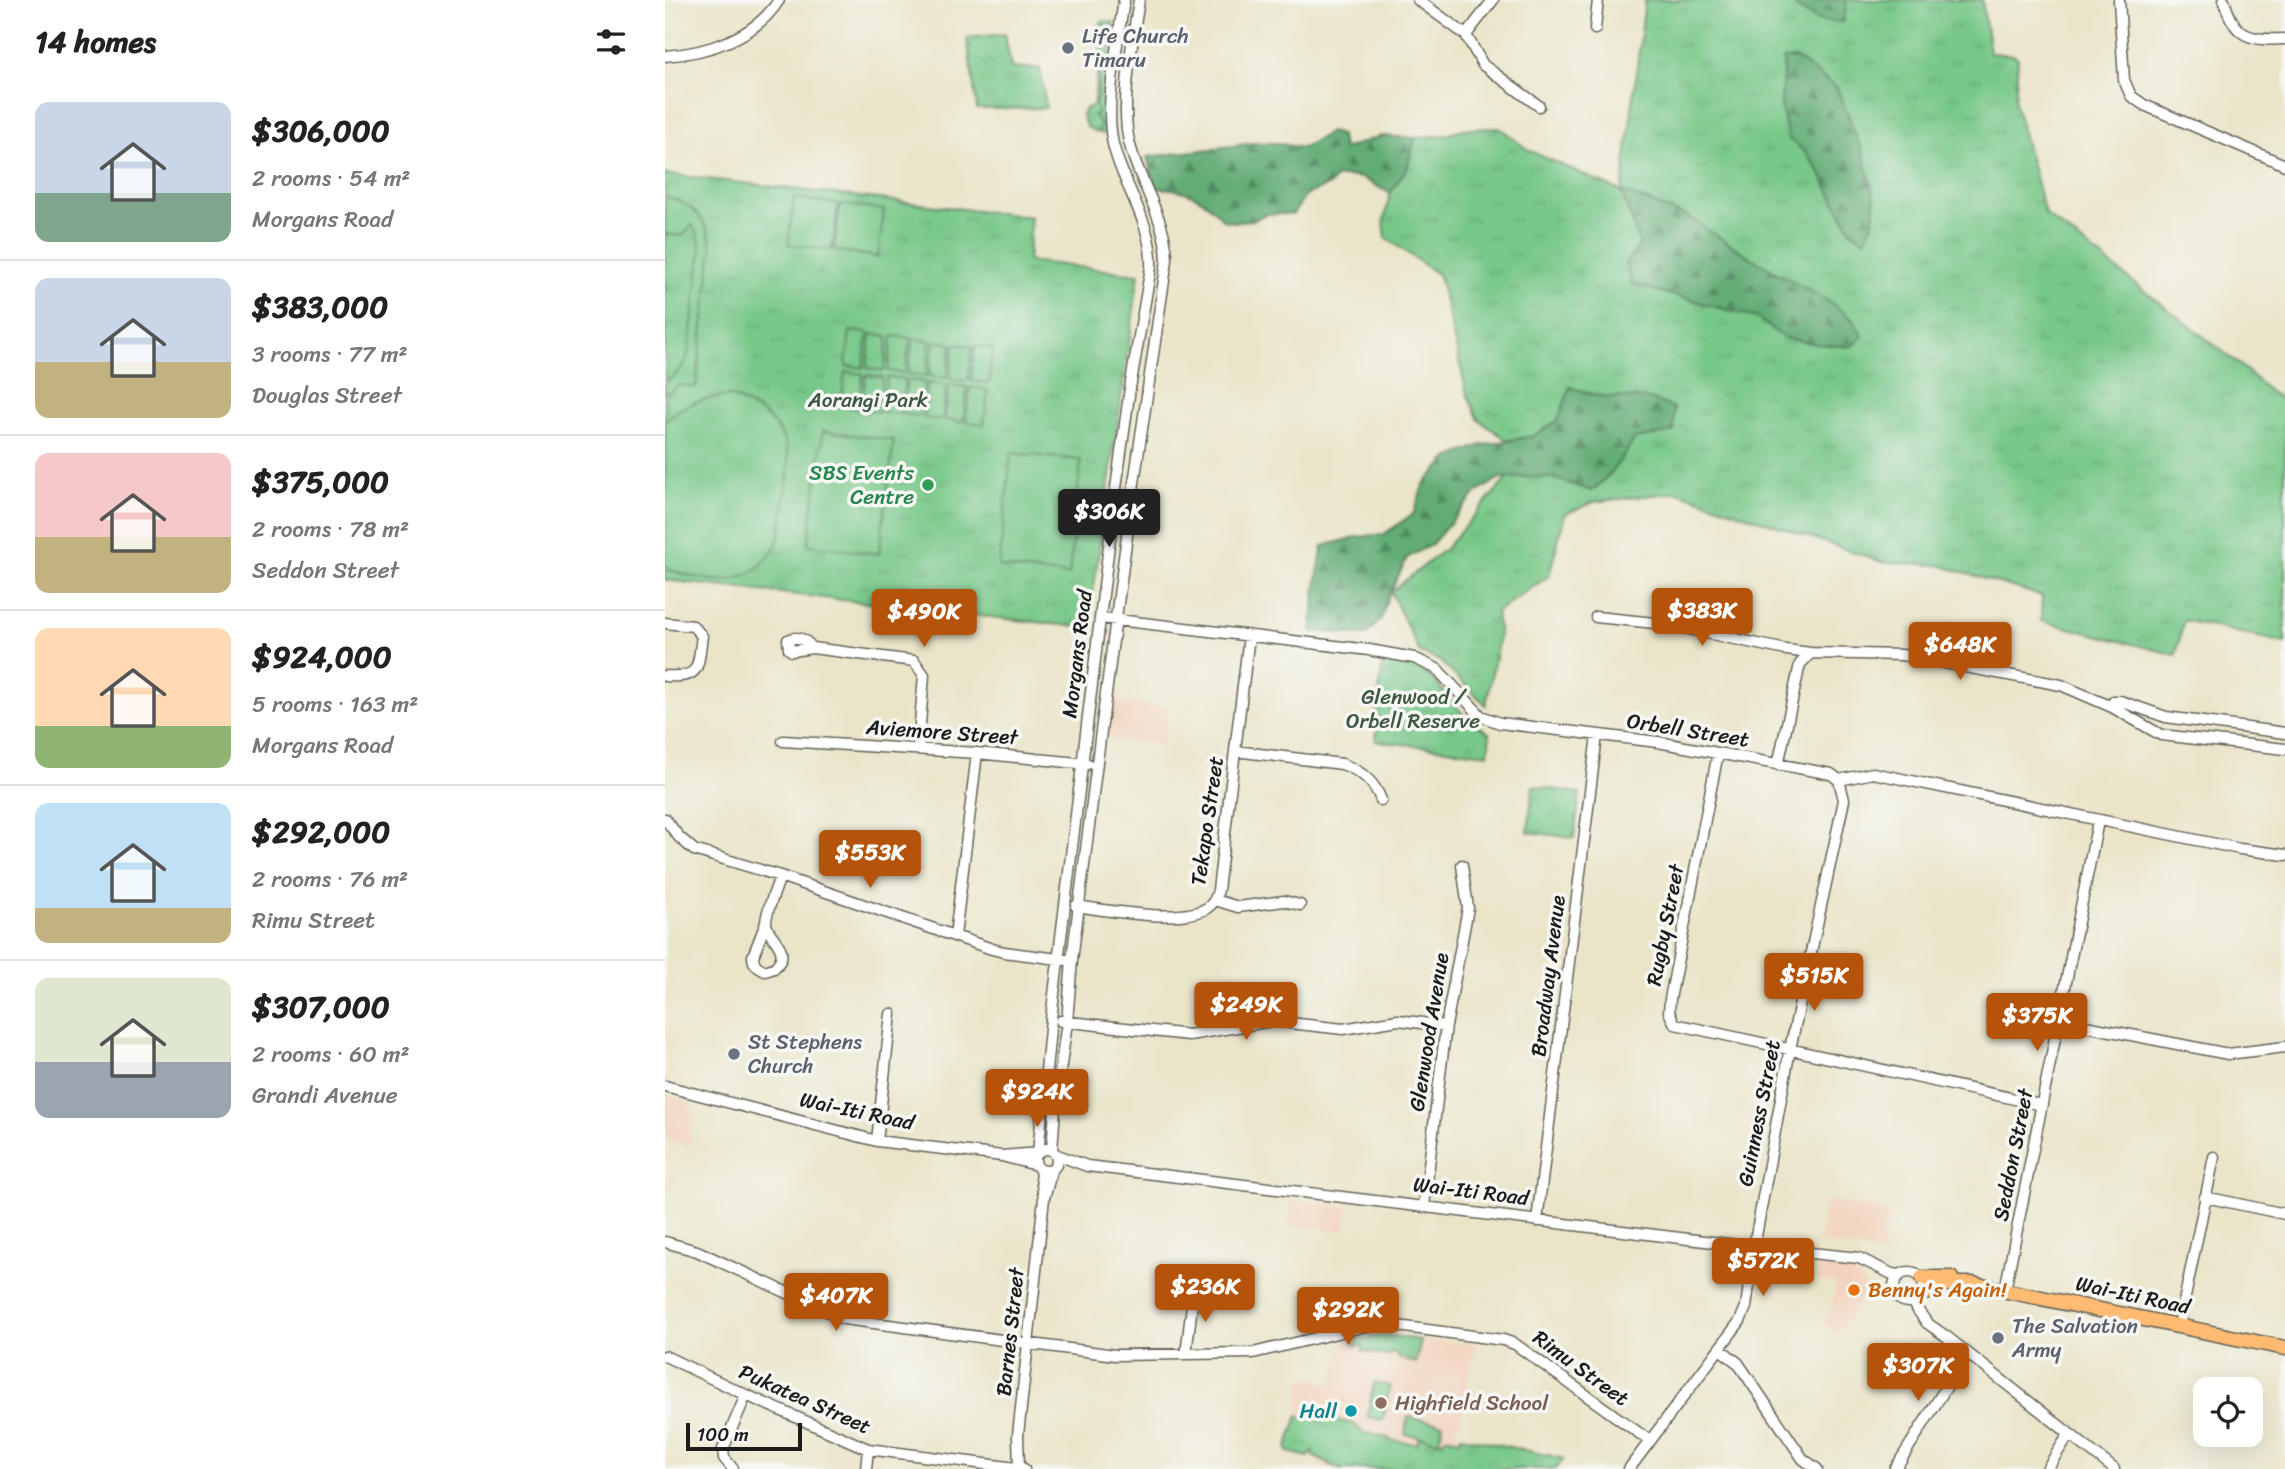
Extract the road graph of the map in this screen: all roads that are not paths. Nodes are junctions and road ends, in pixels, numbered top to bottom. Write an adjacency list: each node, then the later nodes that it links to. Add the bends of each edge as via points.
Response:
1 (779, 0): 12 (street, via 755,25 716,48)
2 (1124, 0): 15 (street, Morgans Road, via 1110,127 1116,157 1147,230 1151,256)
3 (1139, 0): 16 (street, Morgans Road, via 1127,131 1159,216 1167,260)
4 (1418, 0): 10 (street)
5 (1493, 0): 10 (street)
6 (1598, 0): 9 (street)
7 (2119, 0): 14 (street, via 2125,85 2131,96)
8 (2224, 0): 11 (street, via 2241,33 2255,39)
9 (1595, 29)
10 (1466, 35): 13 (street, via 1483,65)
11 (2285, 39)
12 (665, 56)
13 (1539, 106)
14 (2285, 165)
15 (1116, 488): 16 (street); 18 (street, Morgans Road)
16 (1133, 490): 19 (street, Morgans Road)
17 (1596, 617): 23 (street, via 1665,624)
18 (1101, 618): 19 (street, Orbell Street); 34 (street, Morgans Road)
19 (1116, 620): 21 (street, Orbell Street); 36 (street, Morgans Road)
20 (665, 623): 24 (street, via 693,626 702,636 694,673)
21 (1249, 636): 27 (street, Orbell Street, via 1414,658 1437,669 1472,708 1490,720); 31 (street, Tekapo Street)
22 (812, 648): 29 (street, via 914,661 924,675)
23 (1811, 653): 25 (street, via 1902,655 2061,685); 35 (street, via 1800,664)
24 (665, 676)
25 (2112, 707): 26 (street, via 2114,701 2120,701 2166,718); 30 (street, via 2161,735)
26 (2285, 733)
27 (1597, 735): 33 (street, Orbell Street); 71 (street, Broadway Avenue)
28 (783, 741): 29 (street, Aviemore Street)
29 (918, 748): 32 (street, Aviemore Street)
30 (2285, 749)
31 (1235, 751): 38 (street, via 1342,764 1369,779); 44 (street, Tekapo Street)
32 (977, 752): 34 (street, Aviemore Street); 49 (street)
33 (1718, 752): 35 (street, Orbell Street); 58 (street, Rugby Street, via 1669,1012 1675,1024)
34 (1083, 764): 36 (street, Aviemore Street); 45 (street, Morgans Road)
35 (1778, 765): 37 (street, Orbell Street, via 1831,774)
36 (1097, 766): 47 (street, Morgans Road)
37 (1839, 780): 40 (street, via 1873,772); 58 (street, Guinness Street, via 1844,800)
38 (1381, 800)
39 (665, 819): 43 (street, via 694,850)
40 (2098, 821): 41 (street); 54 (street, Seddon Street)
41 (2285, 855)
42 (1462, 865): 56 (street, Glenwood Avenue, via 1468,908)
43 (781, 876): 48 (street); 49 (street)
44 (1215, 900): 46 (street, via 1238,907 1284,901); 47 (street, Tekapo Street, via 1202,910 1175,915)
45 (1066, 904): 47 (street, Tekapo Street); 50 (street, Morgans Road)
46 (1300, 905)
47 (1080, 906): 51 (street, Morgans Road)
48 (766, 923)
49 (955, 936): 50 (street, via 1004,952)
50 (1059, 959): 51 (street); 53 (street, Morgans Road)
51 (1072, 960): 55 (street, Morgans Road)
52 (891, 1014): 61 (street)
53 (1051, 1020): 55 (street); 62 (street, Morgans Road)
54 (2060, 1020): 57 (street, via 2228,1054); 60 (street, Seddon Street)
55 (1067, 1021): 56 (street, via 1189,1035 1272,1021 1343,1029 1398,1020); 63 (street, Morgans Road, via 1052,1134)
56 (1446, 1026): 69 (street, Glenwood Avenue)
57 (2285, 1047)
58 (1790, 1049): 60 (street, Rugby Street); 73 (street, Guinness Street)
59 (665, 1086): 61 (street, Wai-Iti Road)
60 (2042, 1105): 79 (street, Seddon Street)
61 (877, 1140): 64 (street, Wai-Iti Road)
62 (1038, 1153): 63 (street); 64 (street, Wai-Iti Road); 67 (street, via 1035,1159)
63 (1054, 1153): 66 (street, Wai-Iti Road); 67 (street, via 1057,1161)
64 (1002, 1156): 67 (street, Wai-Iti Road)
65 (2214, 1157): 68 (street)
66 (1087, 1166): 67 (street, Wai-Iti Road); 69 (street, Wai-Iti Road)
67 (1046, 1168): 83 (street, Barnes Street)
68 (2205, 1197): 70 (street); 81 (street)
69 (1424, 1206): 71 (street, Wai-Iti Road)
70 (2285, 1214)
71 (1537, 1221): 73 (street, Wai-Iti Road)
72 (665, 1242): 83 (street, Rimu Street, via 697,1251 844,1319)
73 (1754, 1247): 74 (street, Wai-Iti Road); 85 (street, Guinness Street, via 1746,1307)
74 (1850, 1259): 75 (street, Wai-Iti Road, via 1859,1258); 76 (street, Wai-Iti Road)
75 (1899, 1275): 76 (street); 78 (street, via 1908,1272)
76 (1893, 1286): 80 (street, via 1897,1296)
77 (1193, 1289): 87 (street)
78 (1924, 1289): 79 (main road, Wai-Iti Road, via 1955,1278); 80 (street); 82 (street, via 1926,1309)
79 (2005, 1290): 81 (main road, Wai-Iti Road)
80 (1912, 1302): 82 (street)
81 (2179, 1326): 84 (main road, Wai-Iti Road)
82 (1936, 1329): 86 (street)
83 (1028, 1344): 87 (street, Rimu Street, via 1115,1355); 96 (street, Barnes Street, via 1018,1435)
84 (2285, 1348)
85 (1720, 1349): 91 (street, Guinness Street); 97 (street, via 1738,1363 1803,1459)
86 (1967, 1353): 90 (street); 98 (street)
87 (1186, 1354): 91 (street, Rimu Street, via 1253,1353 1366,1326 1503,1340)
88 (665, 1356): 89 (street, Pukatea Street)
89 (746, 1395): 92 (street, Pukatea Street); 94 (street, via 723,1449)
90 (2069, 1434): 99 (street); 100 (street)
91 (1650, 1441): 93 (street, Guinness Street)
92 (868, 1449): 95 (street); 96 (street, Pukatea Street)
93 (1631, 1468)
94 (733, 1469)
95 (866, 1469)
96 (1021, 1469)
97 (1817, 1469)
98 (1895, 1469)
99 (2047, 1469)
100 (2114, 1469)

